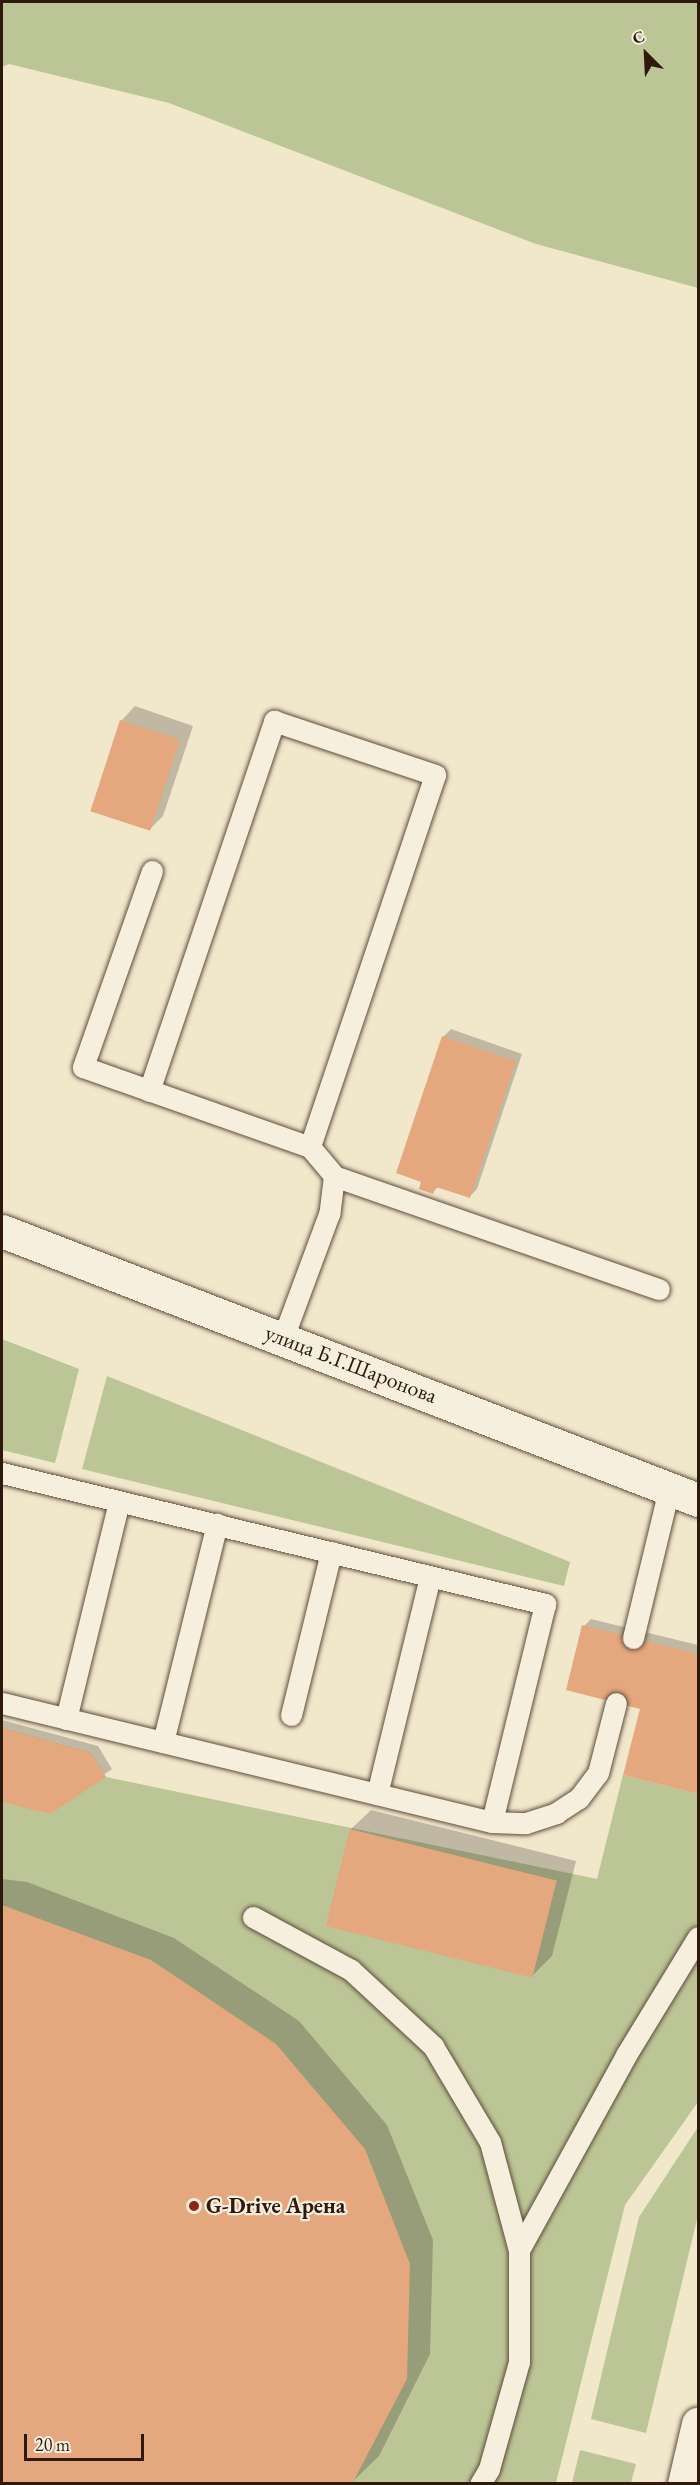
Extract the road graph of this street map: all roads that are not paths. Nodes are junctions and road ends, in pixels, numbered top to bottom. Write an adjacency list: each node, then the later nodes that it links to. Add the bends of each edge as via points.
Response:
1 (152, 871): 2 (lane, via 83,1067)
2 (149, 1091): 3 (lane); 3 (lane, via 274,721 435,774)
3 (310, 1147): 4 (lane)
4 (334, 1176): 6 (lane); 7 (lane, via 329,1214)
5 (2, 1231): 7 (main road, улица Б.Г.Шаронова)
6 (659, 1288)
7 (283, 1338): 9 (main road, улица Б.Г.Шаронова)
8 (2, 1476): 10 (lane)
9 (684, 1494): 14 (lane)
10 (119, 1501): 11 (lane); 18 (lane)
11 (217, 1524): 12 (lane); 19 (lane)
12 (331, 1552): 13 (lane); 17 (lane)
13 (430, 1576): 20 (lane); 21 (lane, via 545,1604)
14 (633, 1638)
15 (2, 1703): 18 (lane)
16 (616, 1703): 21 (lane, via 598,1773 579,1798 556,1813 526,1823)
17 (291, 1714)
18 (66, 1719): 19 (lane)
19 (163, 1742): 20 (lane)
20 (377, 1794): 21 (lane)
21 (492, 1822)
22 (253, 1917): 24 (lane, via 351,1970 433,2046 490,2142)
23 (699, 1936): 24 (lane, via 626,2055)
24 (519, 2250): 26 (lane, via 519,2362 489,2469)
25 (699, 2424): 27 (main road)
26 (480, 2484)
27 (684, 2484)

